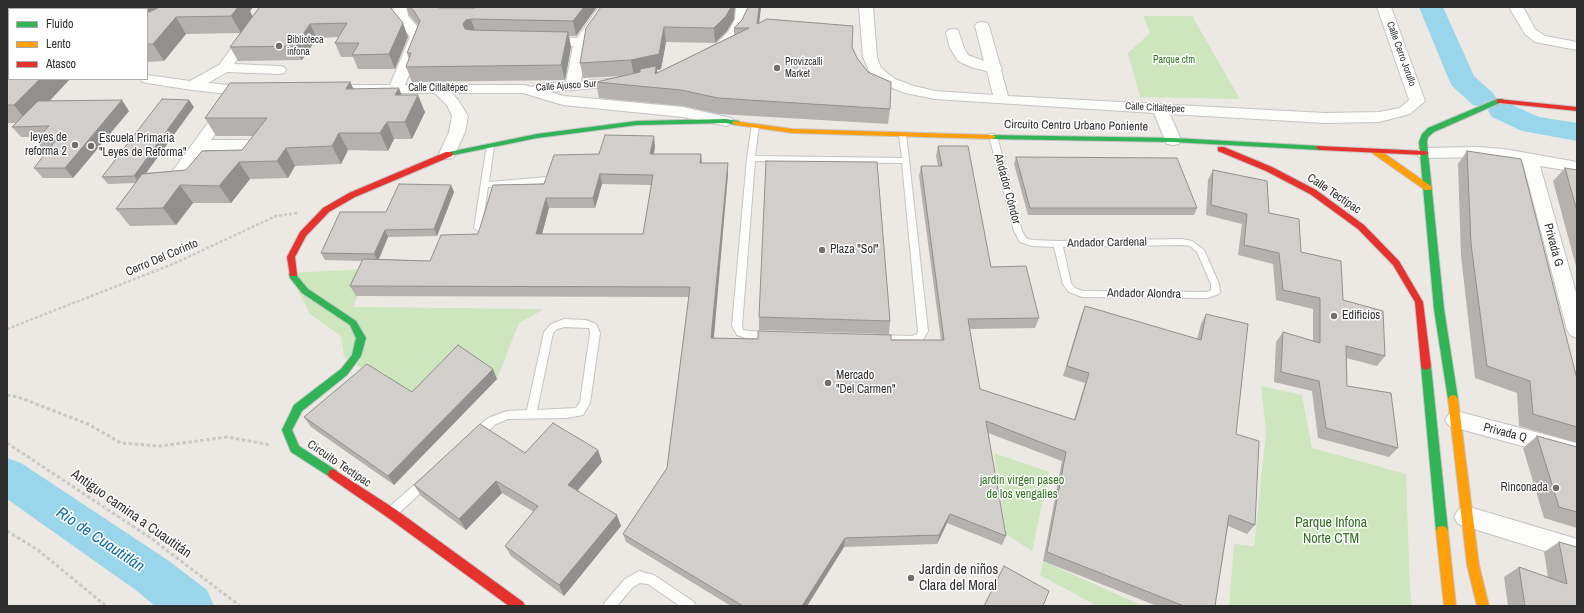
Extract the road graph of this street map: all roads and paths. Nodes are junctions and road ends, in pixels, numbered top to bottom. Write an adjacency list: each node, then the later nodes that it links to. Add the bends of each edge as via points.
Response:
1 (402, 7): 21 (street, via 401,16 416,37)
2 (606, 7): 11 (street)
3 (743, 7): 13 (street, via 742,19 734,34 721,47)
4 (866, 7): 28 (street, Calle Citlaltépec, via 870,57 875,70 890,82 910,90 935,95)
5 (1384, 7): 29 (street, Calle Cerro Jorullo)
6 (1516, 7): 12 (street, via 1530,31 1540,39)
7 (258, 21): 14 (street)
8 (982, 26): 15 (street)
9 (953, 33): 15 (street, via 963,58)
10 (528, 41): 11 (street)
11 (581, 42): 20 (street)
12 (1577, 46)
13 (699, 60)
14 (224, 68): 16 (street); 19 (street)
15 (995, 68): 28 (street)
16 (280, 70)
17 (148, 79): 19 (street)
18 (634, 81): 20 (street, Calle Ajusco Sur)
19 (192, 86): 26 (street)
20 (572, 86): 22 (street, Calle Ajusco Sur)
21 (396, 88): 23 (street, Calle Citlaltépec); 24 (street, Calle Citlaltépec)
22 (524, 88): 25 (street, Calle Citlaltépec); 33 (street, Calle Citlaltépec, via 563,100 683,112)
23 (333, 89)
24 (439, 89): 25 (street, Calle Citlaltépec); 30 (street)
25 (469, 89): 30 (street)
26 (238, 91): 27 (street); 39 (street)
27 (262, 91)
28 (1002, 100): 31 (street, Calle Citlaltépec)
29 (1417, 101): 31 (street, Calle Citlaltépec, via 1405,111 1379,117 1326,118)
30 (453, 104): 44 (street, via 460,116)
31 (1160, 108): 37 (street)
32 (1577, 109): 43 (street, via 1500,101 1431,130 1422,142)
33 (726, 121): 34 (street, Circuito Centro Urbano Poniente); 41 (street, Circuito Centro Urbano Poniente, via 637,123 537,136)
34 (755, 126): 35 (street, Circuito Centro Urbano Poniente, via 793,131); 45 (lane)
35 (903, 135): 36 (street, Circuito Centro Urbano Poniente); 47 (lane)
36 (992, 136): 37 (street, Circuito Centro Urbano Poniente); 55 (lane, Andador Cóndor, via 1018,232)
37 (1173, 140): 38 (street, Circuito Centro Urbano Poniente)
38 (1205, 143): 42 (street, Circuito Centro Urbano Poniente); 79 (street, Calle Tectipac, via 1269,168 1313,192 1361,226 1396,263 1419,302)
39 (200, 144): 40 (street); 49 (street)
40 (247, 145)
41 (490, 146): 44 (street, Circuito Tectipac); 51 (lane)
42 (1374, 151): 43 (street, Circuito Centro Urbano Poniente); 52 (street)
43 (1425, 153): 46 (street, via 1477,152); 52 (street)
44 (447, 154): 53 (street, Circuito Tectipac, via 352,195)
45 (751, 158): 47 (lane); 60 (lane, via 737,326 740,332 748,335)
46 (1530, 159): 48 (street); 59 (street, Privada G)
47 (905, 161): 61 (lane, via 923,331 920,337 912,340)
48 (1577, 167)
49 (175, 180)
50 (547, 180): 51 (lane)
51 (484, 185): 54 (lane)
52 (1428, 188): 64 (street, via 1439,309)
53 (326, 210): 58 (path, Cerro Del Corinto, via 276,216 173,264); 67 (street, Circuito Tectipac, via 303,234 291,257 294,278 305,291 353,324 361,338 356,356 344,372 298,408 287,430)
54 (478, 228)
55 (1023, 240): 56 (lane, Andador Cardenal, via 1032,244)
56 (1058, 244): 57 (lane, Andador Cardenal, via 1192,244 1200,250); 57 (lane, Andador Alondra, via 1067,284 1072,290 1082,294 1207,295)
57 (1216, 292)
58 (7, 329)
59 (1577, 330)
60 (779, 336)
61 (873, 339)
62 (7, 396): 67 (path, via 45,406 121,443 160,446 227,437)
63 (531, 414): 63 (lane, via 549,332 554,326 564,323 593,326 595,333 585,403 579,412); 65 (lane, via 507,416 492,421)
64 (1456, 420): 68 (street, Privada Q); 71 (street)
65 (470, 441)
66 (7, 443): 75 (path, Antiguo camina a Cuautitán, via 152,539)
67 (295, 449): 70 (street, Circuito Tectipac)
68 (1577, 452)
69 (430, 477): 70 (lane)
70 (391, 513): 76 (street, Circuito Tectipac)
71 (1466, 517): 73 (street); 80 (street)
72 (7, 531): 74 (path, via 38,550)
73 (1577, 550)
74 (106, 606)
75 (240, 606)
76 (519, 606)
77 (609, 606): 78 (lane, via 629,583 639,577 650,579)
78 (690, 606)
79 (1450, 606)
80 (1482, 606)

